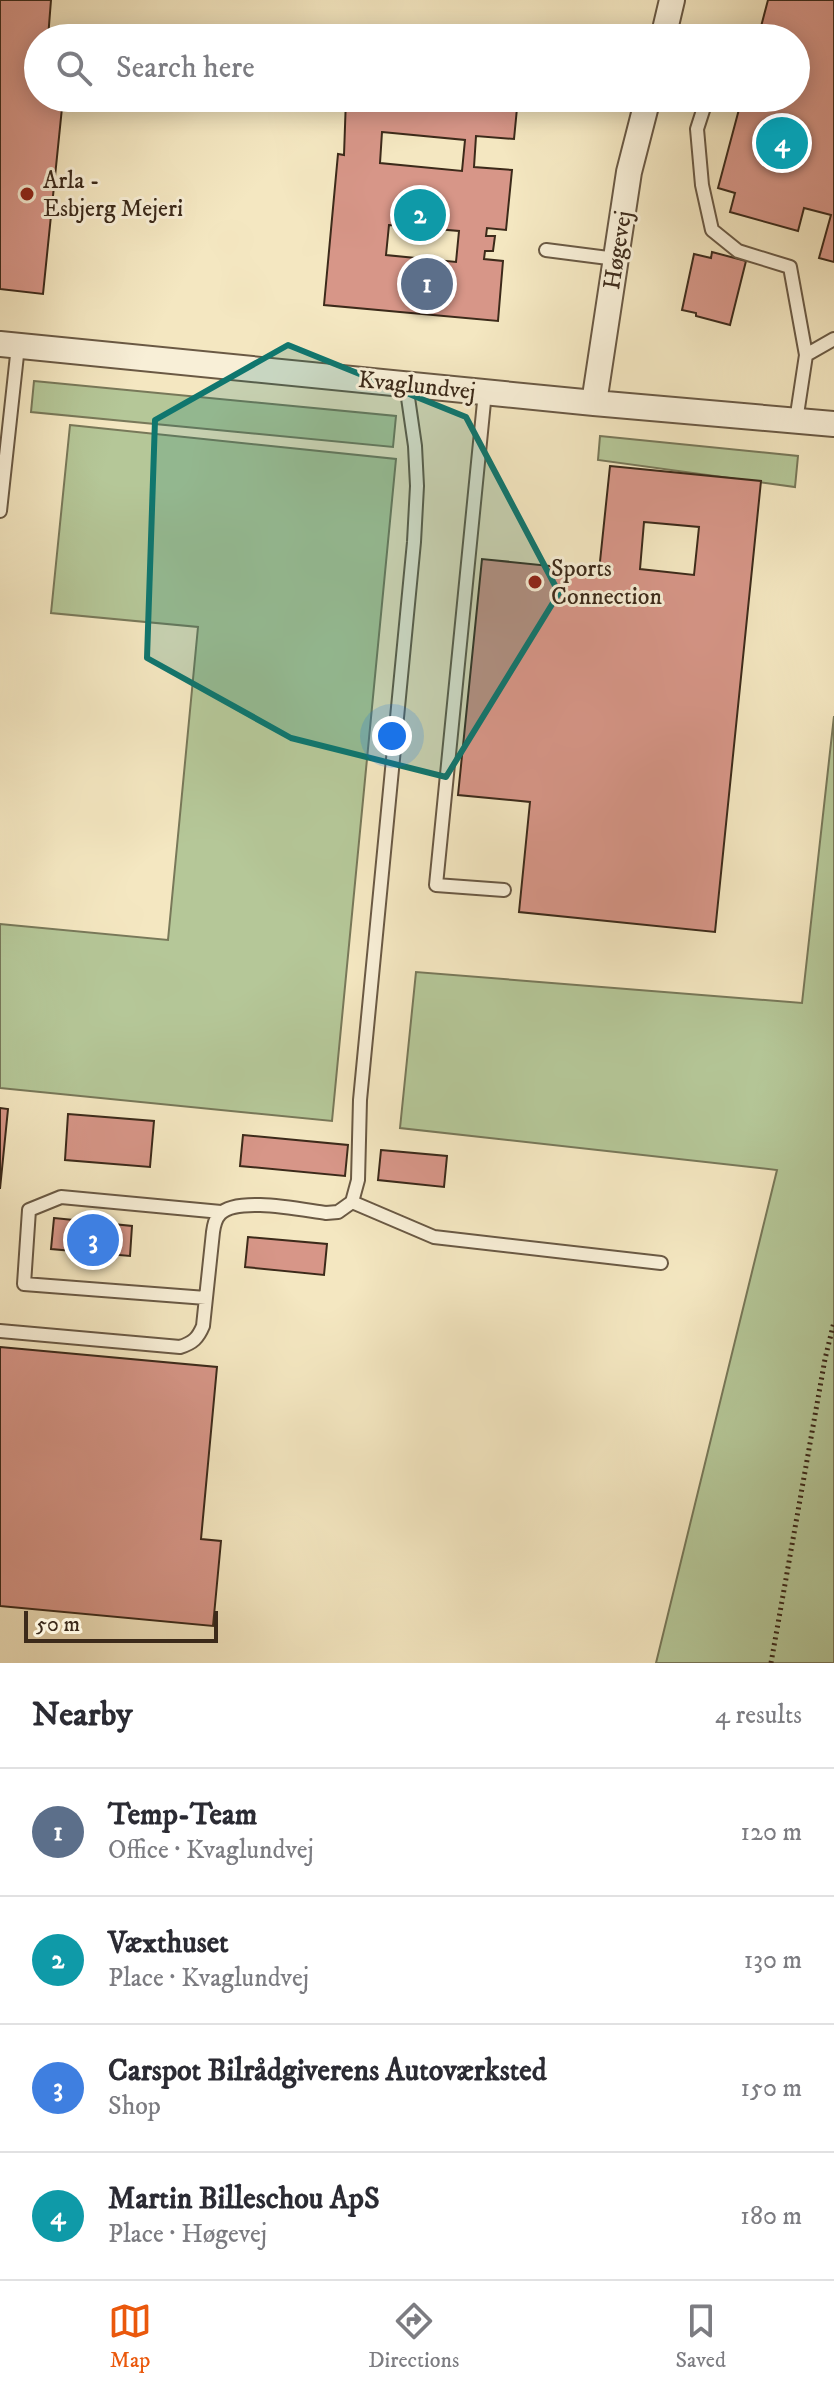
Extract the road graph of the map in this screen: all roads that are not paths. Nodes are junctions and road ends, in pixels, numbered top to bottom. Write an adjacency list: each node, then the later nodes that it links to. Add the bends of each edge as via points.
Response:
1 (672, 0): 2 (street)
2 (666, 24)
3 (644, 112): 6 (street, Høgevej)
4 (702, 112): 9 (lane, via 697,129 712,230 738,251 790,267)
5 (546, 250): 6 (lane)
6 (616, 259): 12 (street, Høgevej)
7 (834, 339): 9 (lane)
8 (9, 345): 10 (street, Kvaglundvej); 15 (lane)
9 (806, 355): 13 (lane)
10 (406, 384): 11 (street, Kvaglundvej); 17 (lane, via 416,462 415,528)
11 (485, 392): 12 (street, Kvaglundvej); 16 (lane, via 436,885)
12 (594, 403): 13 (street, Kvaglundvej)
13 (796, 421): 14 (street, Kvaglundvej)
14 (834, 424)
15 (0, 511)
16 (504, 890)
17 (352, 1202): 18 (lane, via 326,1213 239,1205); 19 (lane, via 434,1237)
18 (221, 1212): 20 (lane, via 215,1220); 20 (lane, via 61,1197 29,1210 24,1284)
19 (661, 1263)
20 (206, 1298): 21 (lane, via 199,1337 180,1347)
21 (0, 1331)

